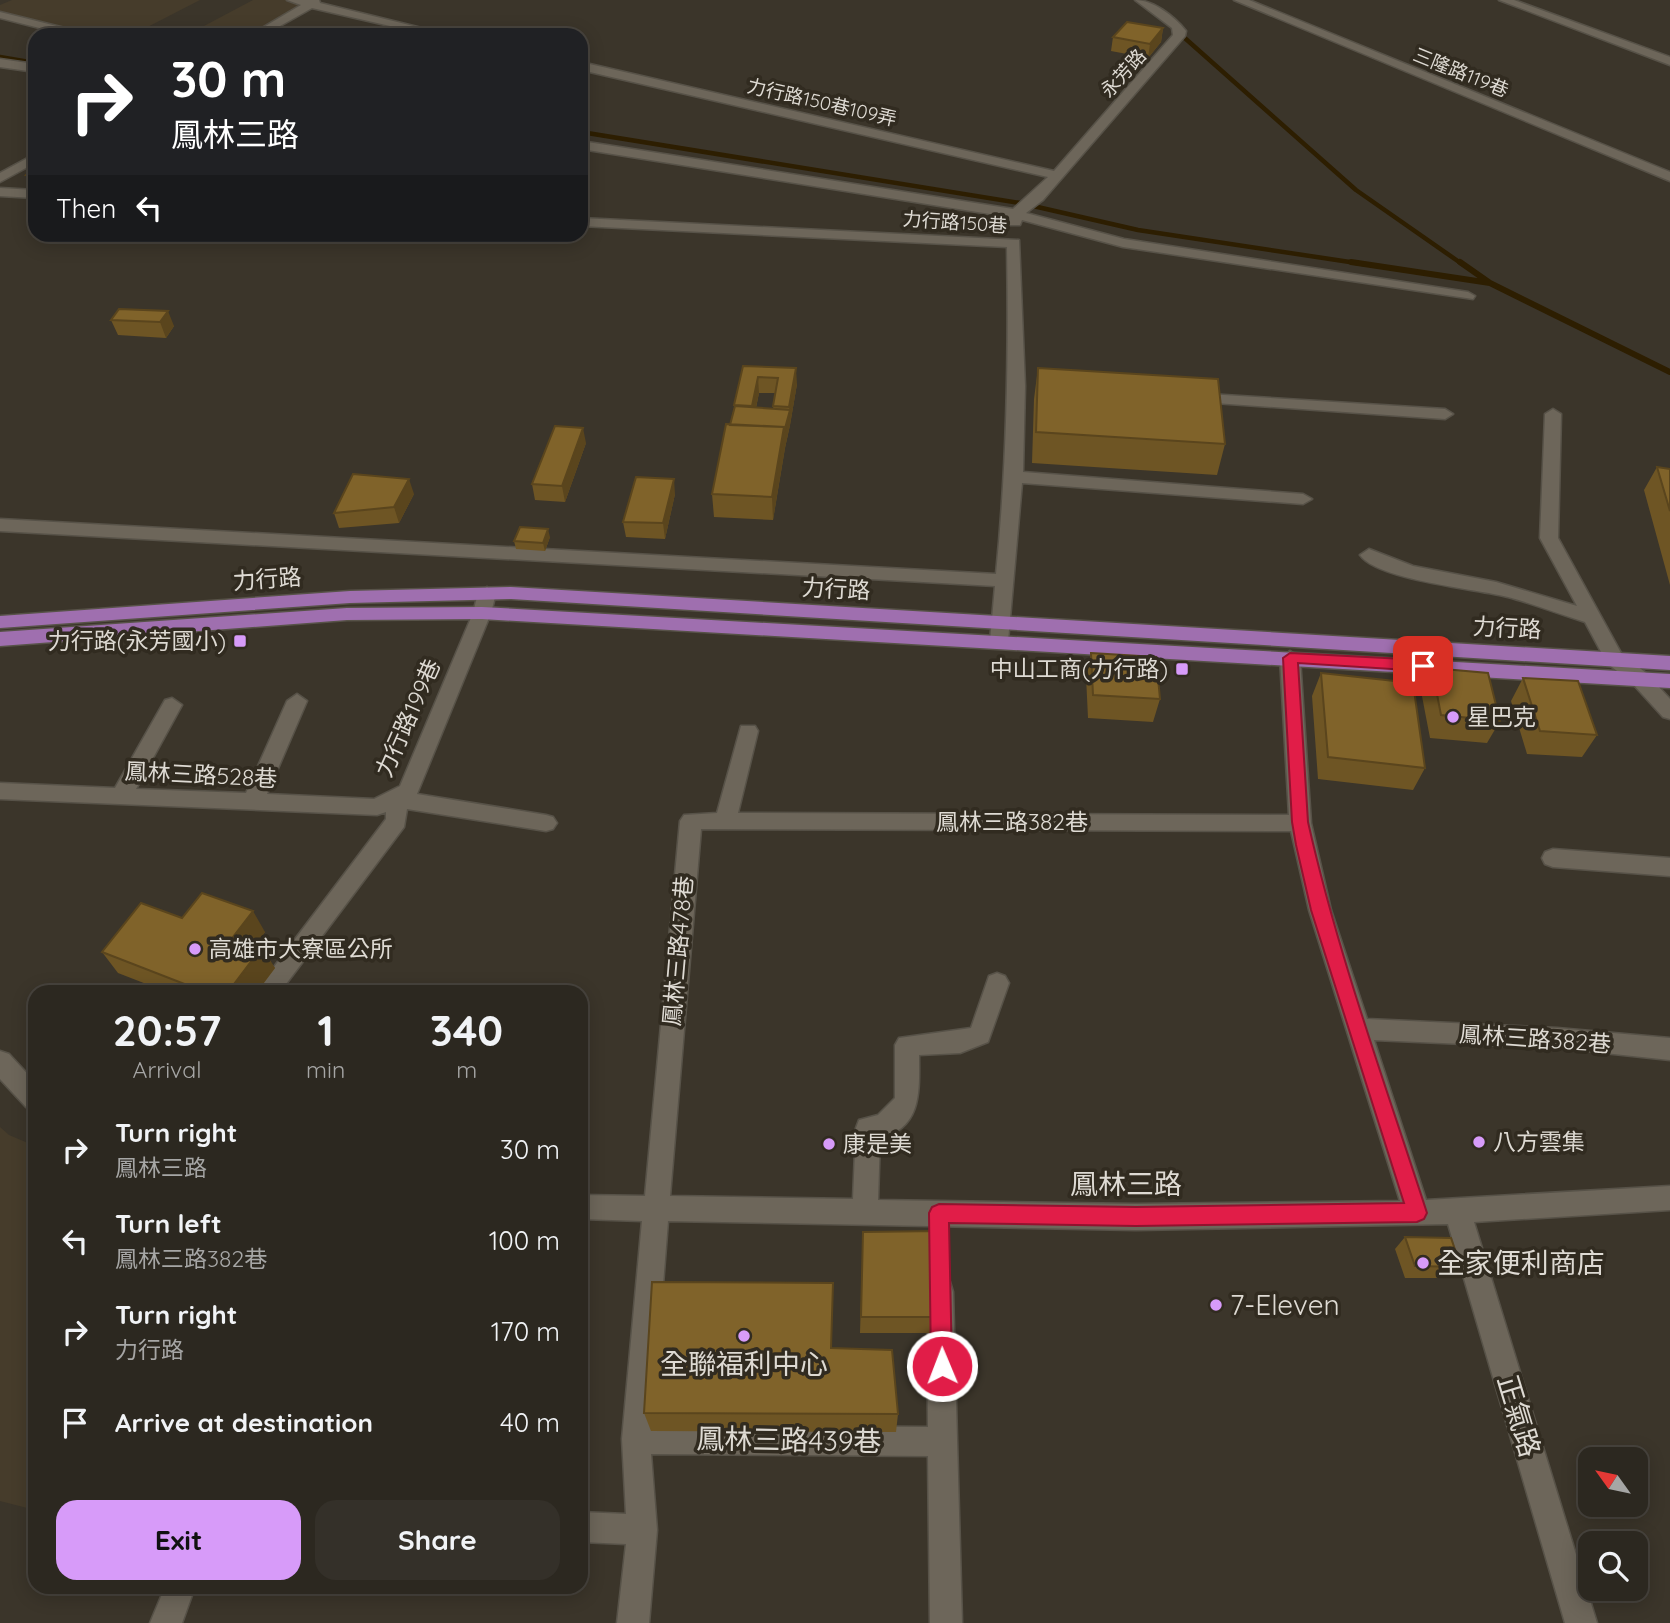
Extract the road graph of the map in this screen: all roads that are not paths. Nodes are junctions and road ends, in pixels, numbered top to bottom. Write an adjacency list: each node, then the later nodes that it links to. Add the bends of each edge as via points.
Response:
1 (292, 0): 5 (street)
2 (1140, 0): 16 (street, 永芳路, via 1176,26 1179,36)
3 (1239, 0): 17 (street, 三隆路119巷)
4 (1504, 0): 10 (street)
5 (315, 2): 8 (street); 9 (street)
6 (0, 15): 7 (street)
7 (53, 28)
8 (269, 28)
9 (417, 28)
10 (1670, 61)
11 (0, 63): 12 (street)
12 (28, 67)
13 (588, 68): 16 (street, 力行路150巷109弄)
14 (588, 146): 21 (street)
15 (28, 162): 18 (street)
16 (1055, 176): 21 (street, 力行路150巷)
17 (1670, 177)
18 (0, 178)
19 (0, 192): 20 (street)
20 (28, 194)
21 (1016, 214): 23 (street); 24 (street, via 1123,243)
22 (588, 222): 23 (street, 力行路150巷)
23 (1014, 243): 28 (street, 力行路150巷, via 1024,387)
24 (1468, 296)
25 (1169, 396): 26 (street)
26 (1445, 414)
27 (1553, 414): 34 (street, via 1549,538)
28 (1014, 477): 29 (street); 32 (street, 力行路150巷)
29 (1303, 499)
30 (0, 525): 32 (street)
31 (1369, 555): 34 (street, via 1418,575 1508,591)
32 (1006, 582): 36 (street, 力行路150巷)
33 (484, 603): 35 (main road, 力行路, via 350,597); 36 (main road, 力行路); 37 (main road, 力行路); 49 (street, 力行路199巷, via 408,791)
34 (1591, 617): 39 (street)
35 (0, 622)
36 (1000, 632): 38 (main road, 力行路); 39 (main road, 力行路)
37 (0, 639)
38 (1290, 658): 41 (main road, 力行路); 52 (street)
39 (1614, 658): 40 (main road, 力行路); 41 (street)
40 (1670, 663)
41 (1639, 678): 42 (main road, 力行路); 45 (street)
42 (1670, 681)
43 (297, 701): 50 (street)
44 (172, 705): 48 (street)
45 (1670, 712)
46 (748, 731): 51 (street)
47 (0, 791): 48 (street, 鳳林三路528巷)
48 (121, 796): 50 (street, 鳳林三路528巷)
49 (397, 799): 50 (street, 鳳林三路528巷, via 376,807); 53 (street, 力行路199巷); 57 (street, via 397,821)
50 (253, 802)
51 (725, 821): 52 (street, 鳳林三路382巷); 64 (street, 鳳林三路478巷, via 691,821)
52 (1300, 822): 58 (street, via 1320,910)
53 (546, 823)
54 (1553, 858): 55 (street)
55 (1670, 867)
56 (997, 983): 66 (street, via 980,1035 960,1042 907,1045 907,1102 885,1125 868,1128)
57 (272, 985)
58 (1358, 1030): 59 (street, 鳳林三路382巷, via 1557,1038); 67 (street)
59 (1670, 1049)
60 (0, 1062): 61 (street)
61 (28, 1092)
62 (1670, 1198): 65 (street, 鳳林三路)
63 (588, 1207): 64 (street, 鳳林三路)
64 (654, 1208): 66 (street, 鳳林三路); 69 (street)
65 (1457, 1210): 67 (street, 鳳林三路); 77 (street, 正氣路)
66 (865, 1212): 68 (street, 鳳林三路)
67 (1417, 1213): 68 (street, 鳳林三路, via 1136,1217)
68 (940, 1240): 70 (street)
69 (636, 1439): 70 (street, 鳳林三路439巷); 72 (street)
70 (943, 1442): 76 (street)
71 (588, 1527): 72 (street)
72 (642, 1530): 75 (street)
73 (177, 1594): 74 (street)
74 (166, 1623)
75 (633, 1623)
76 (946, 1623)
77 (1581, 1623)

